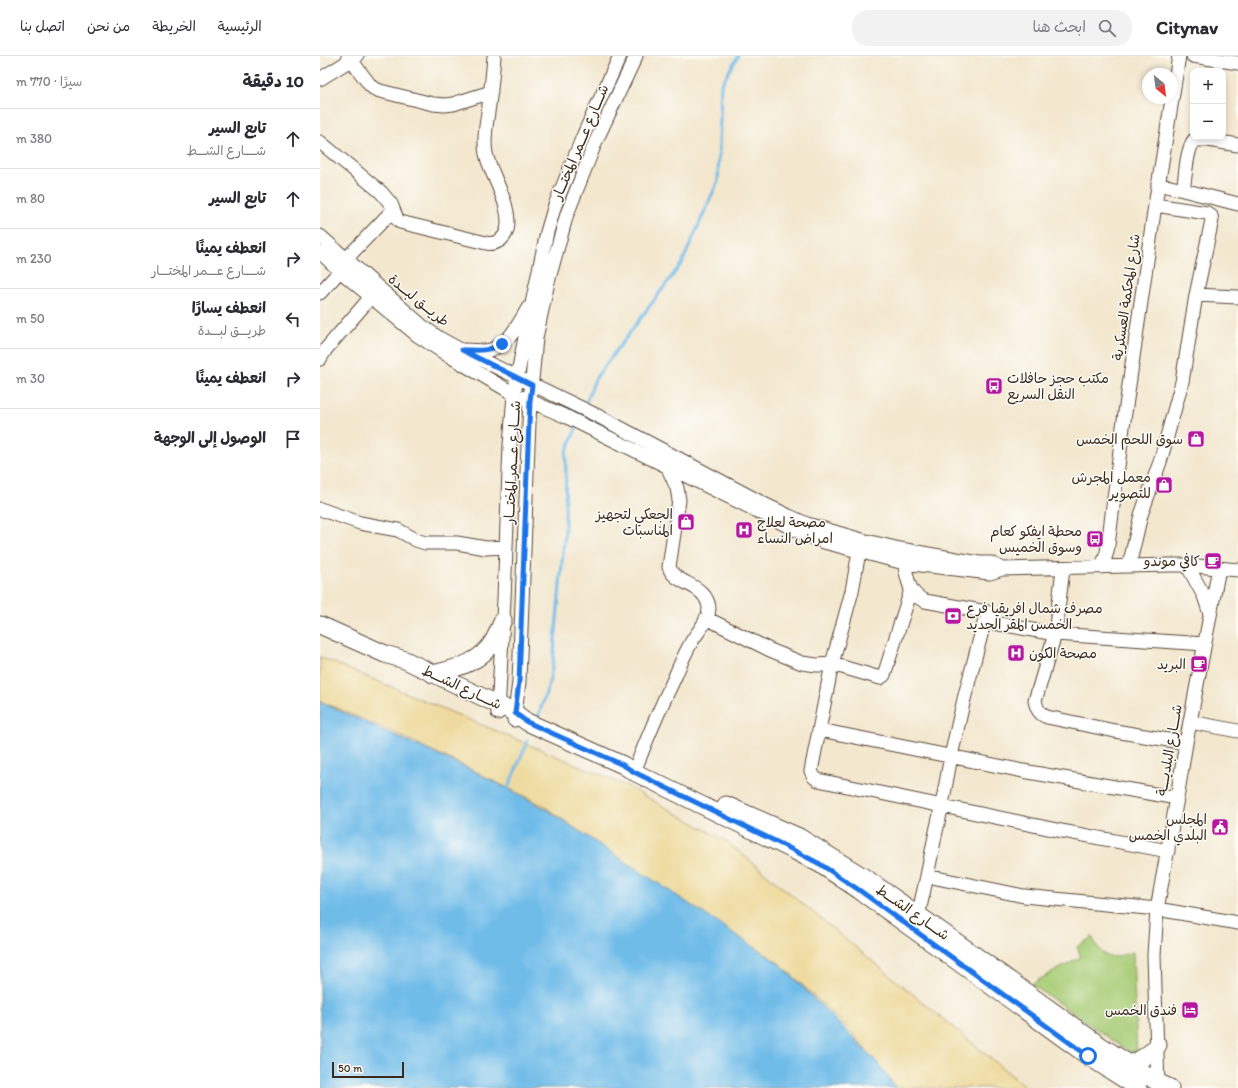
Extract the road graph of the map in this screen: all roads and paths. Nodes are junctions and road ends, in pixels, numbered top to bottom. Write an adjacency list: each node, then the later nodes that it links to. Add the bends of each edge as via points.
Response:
1 (494, 56): 9 (street)
2 (620, 56): 24 (street, شــــارع عـــمر المختـــار, via 555,205)
3 (636, 56): 28 (street, شــــارع عـــمر المختـــار, via 596,142 567,214 536,338)
4 (1179, 56): 12 (street, شارع المحكمة العسكرية)
5 (1193, 56): 7 (street)
6 (352, 58): 8 (street); 9 (street, via 376,90 433,104 453,104)
7 (1238, 63)
8 (320, 79)
9 (491, 92): 16 (street, via 485,135 486,149 506,207 507,230 503,237 493,244 486,243 400,222)
10 (320, 142): 16 (street, via 381,192 391,204)
11 (1238, 145): 13 (street, via 1194,140 1189,151)
12 (1158, 184): 13 (street); 15 (street, شارع المحكمة العسكرية)
13 (1183, 190): 14 (street)
14 (1238, 204)
15 (1155, 205): 21 (street, via 1207,213 1211,216 1212,224); 38 (street, شارع المحكمة العسكرية, via 1107,552)
16 (392, 210): 19 (street)
17 (320, 236): 19 (street, طريـــق لبـــدة)
18 (320, 252): 19 (street, طريـــق لبـــدة)
19 (343, 265): 20 (street); 22 (street, طريـــق لبـــدة); 25 (street, طريـــق لبـــدة, via 439,338)
20 (320, 292)
21 (1196, 295): 23 (street); 37 (street, via 1182,382 1160,462 1141,514)
22 (371, 297): 26 (street); 29 (street, طريـــق لبـــدة, via 428,343)
23 (1238, 297)
24 (533, 300): 25 (street, via 513,333 502,344 486,351); 27 (street, شــــارع عـــمر المختـــار)
25 (462, 350): 27 (street, طريـــق لبـــدة)
26 (320, 359)
27 (518, 378): 28 (street, طريـــق لبـــدة); 29 (street, شــــارع عـــمر المختـــار)
28 (532, 385): 30 (street, شــــارع عـــمر المختـــار); 40 (street, طريـــق لبـــدة, via 598,416 807,524 900,549 979,562)
29 (514, 394): 30 (street, طريـــق لبـــدة); 33 (street, شــــارع عـــمر المختـــار)
30 (530, 401): 31 (street, طريـــق لبـــدة); 55 (street, شــــارع عـــمر المختـــار)
31 (668, 468): 34 (street, طريـــق لبـــدة, via 808,536); 46 (street, via 677,488 679,500 669,567 674,575 704,595 709,611)
32 (320, 509): 33 (street, via 360,523 398,530 425,543)
33 (506, 547): 47 (street, شــــارع عـــمر المختـــار)
34 (859, 552): 35 (street, طريـــق لبـــدة); 52 (street, via 852,591)
35 (904, 563): 40 (street, طريـــق لبـــدة); 43 (street)
36 (1188, 565): 37 (street); 39 (street); 45 (street)
37 (1129, 566): 38 (street)
38 (1102, 567): 41 (street)
39 (1219, 568): 42 (street); 45 (street, شــــارع البلديــــة)
40 (995, 569): 41 (street)
41 (1064, 569): 49 (street)
42 (1238, 570)
43 (911, 590): 44 (street, via 925,601); 52 (street, via 882,677)
44 (987, 612): 49 (street, via 994,623); 60 (street)
45 (1210, 614): 51 (street, شــــارع البلديــــة)
46 (706, 618): 52 (street, via 788,658 817,665); 61 (street, via 689,646)
47 (503, 620): 53 (main road, via 493,640 477,658 458,668); 54 (street, شــــارع عـــمر المختـــار)
48 (320, 625): 53 (main road, شــــارع الشـــط)
49 (1055, 634): 51 (street); 59 (street, via 1034,701 1042,715 1115,731)
50 (320, 637): 54 (main road, شــــارع الشـــط)
51 (1204, 644): 56 (street, شــــارع البلديــــة)
52 (832, 664): 57 (street)
53 (433, 674): 54 (main road, شــــارع الشـــط)
54 (498, 709): 55 (main road, شــــارع الشـــط)
55 (519, 718): 61 (main road, شــــارع الشـــط)
56 (1190, 722): 58 (street); 59 (street, شــــارع البلديــــة)
57 (820, 730): 60 (street); 63 (street, via 811,771 818,780)
58 (1238, 731)
59 (1186, 742): 62 (street, شــــارع البلديــــة)
60 (951, 756): 62 (street); 63 (street)
61 (631, 768): 66 (main road, شــــارع الشـــط, via 680,785 799,837)
62 (1177, 798): 64 (street, شــــارع البلديــــة)
63 (942, 805): 64 (street); 65 (street)
64 (1168, 851): 67 (street, شــــارع البلديــــة)
65 (927, 876): 67 (street, via 1024,896); 68 (street)
66 (863, 885): 68 (main road, شــــارع الشـــط); 73 (main road, شــــارع الشـــط, via 1088,1056)
67 (1157, 909): 69 (street); 70 (street, شــــارع البلديــــة, via 1154,954)
68 (918, 916): 71 (main road, شــــارع الشـــط, via 1086,1036)
69 (1238, 923)
70 (1158, 1045): 71 (main road, via 1142,1059); 72 (street, شــــارع البلديــــة)
71 (1130, 1064): 72 (main road, شــــارع الشـــط)
72 (1162, 1086)
73 (1138, 1088)

